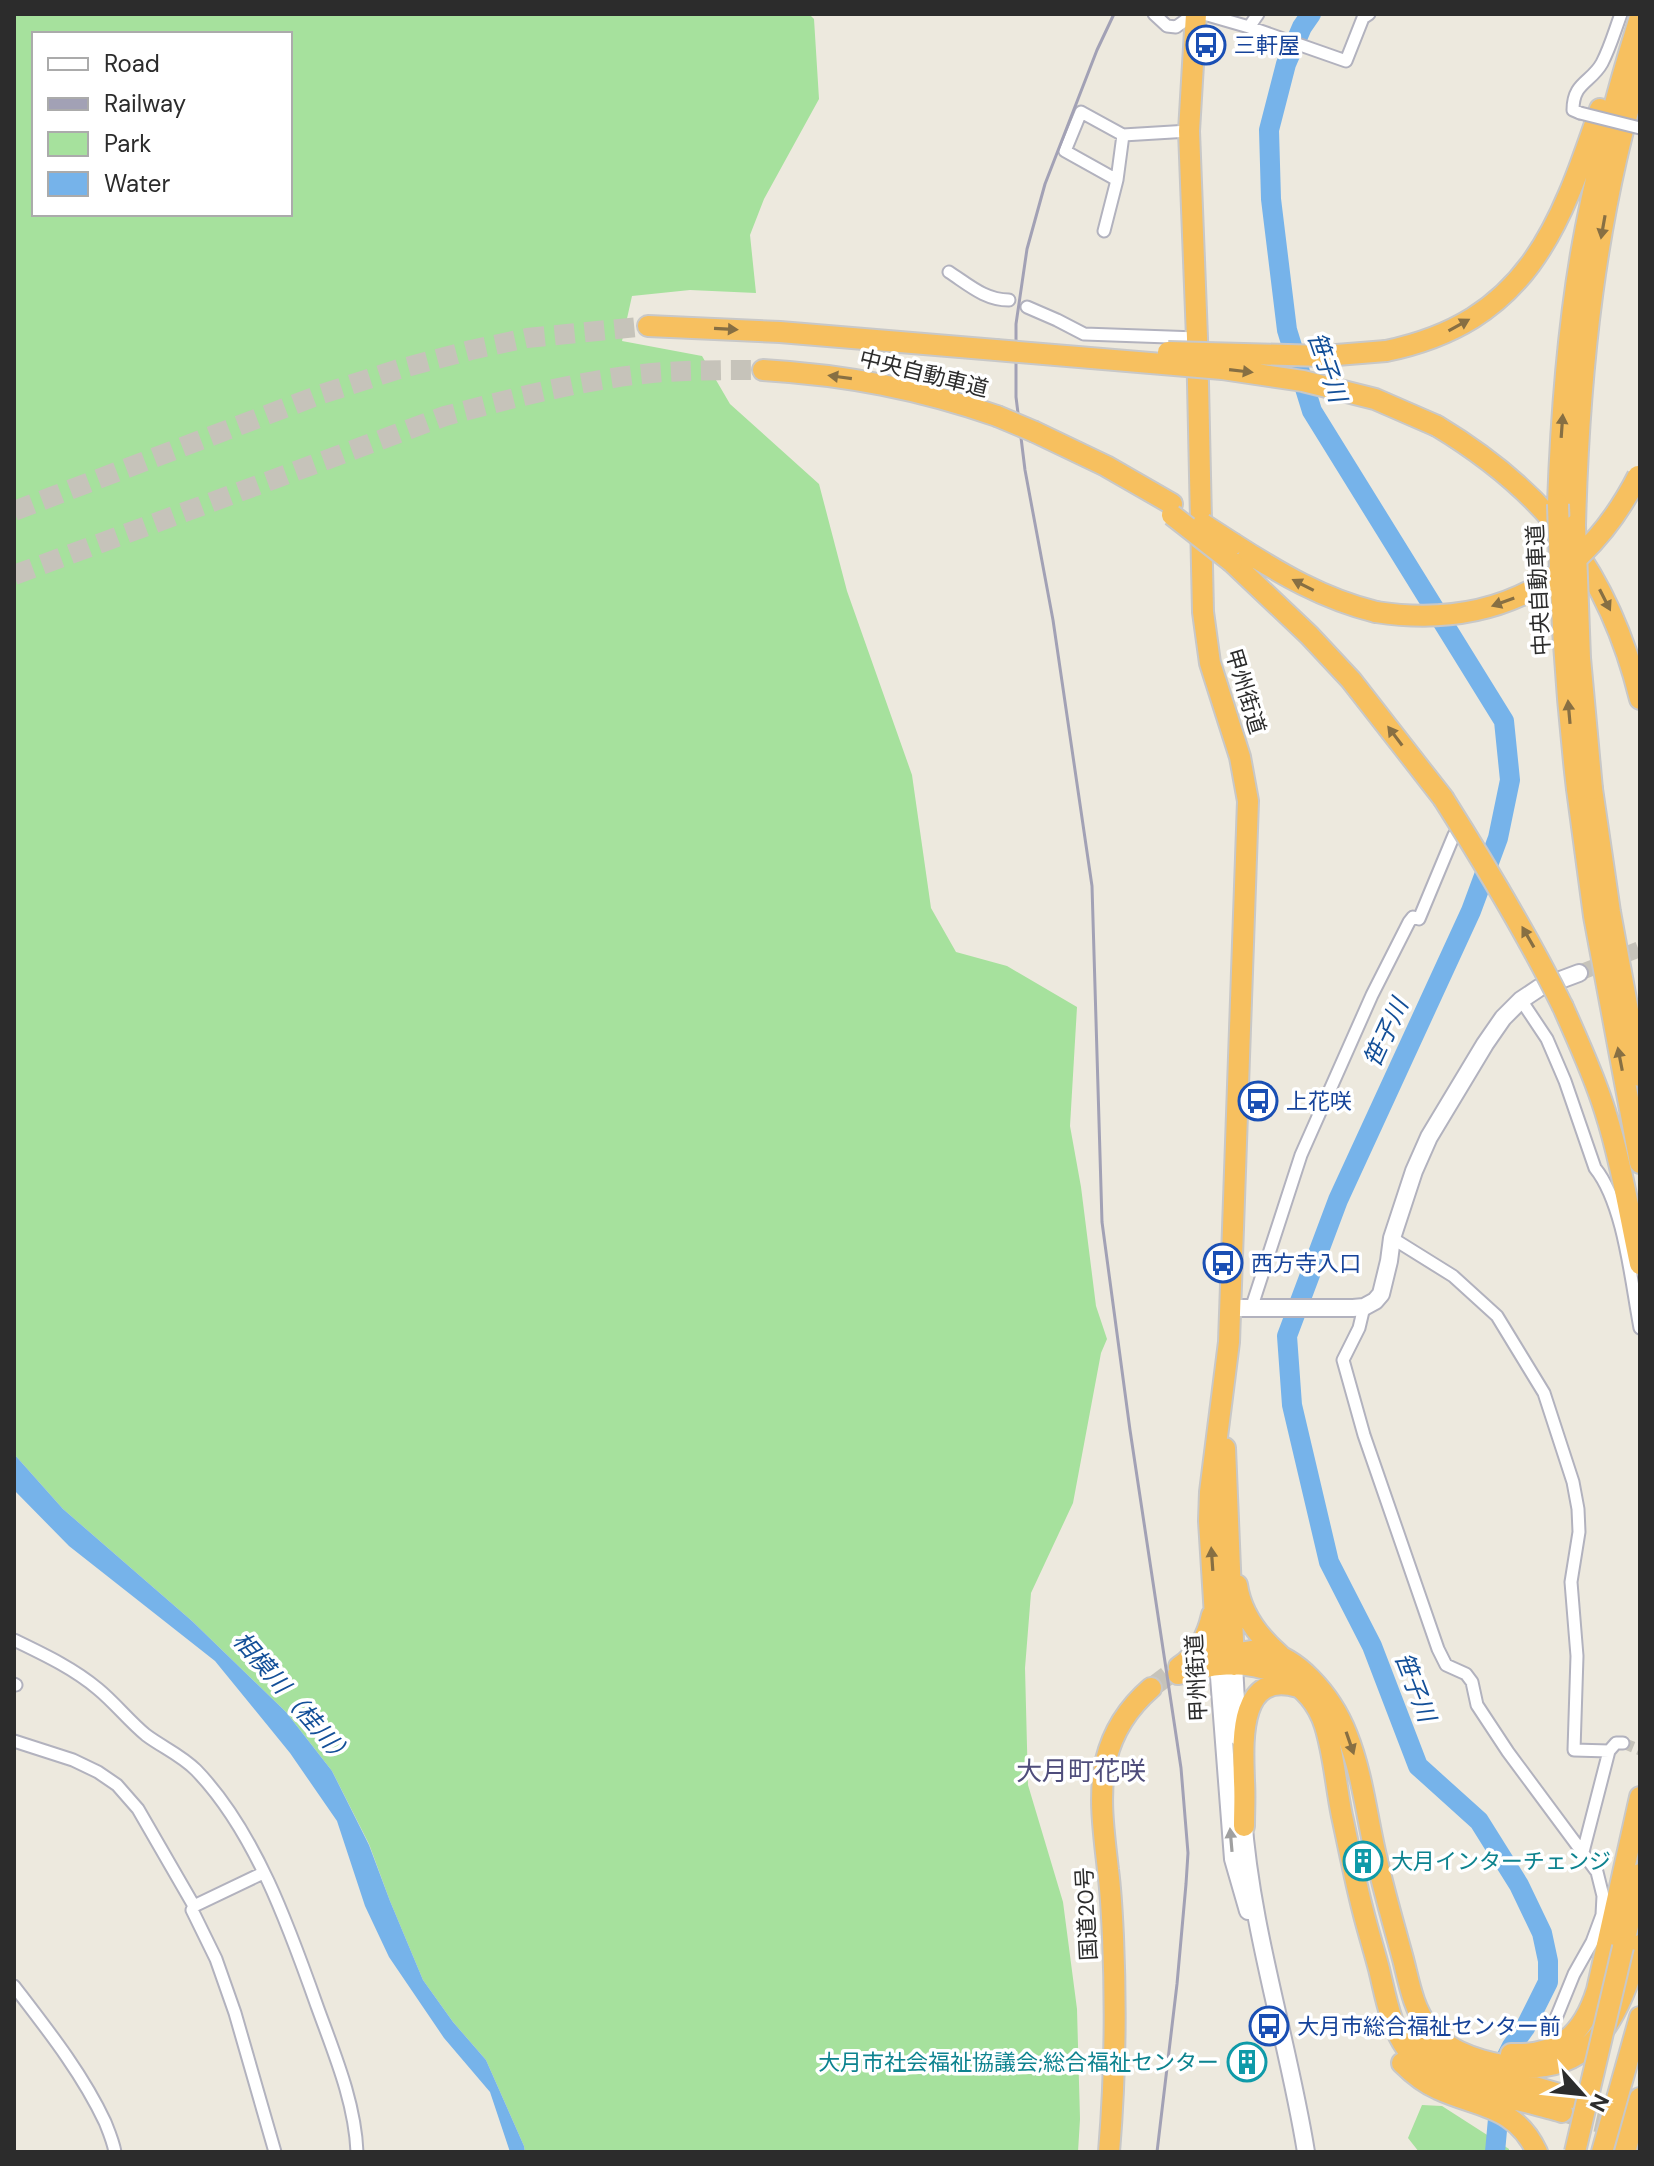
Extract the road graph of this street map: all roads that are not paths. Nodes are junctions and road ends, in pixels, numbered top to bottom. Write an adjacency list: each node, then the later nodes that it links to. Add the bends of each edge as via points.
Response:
1 (1154, 14): 2 (street, via 1176,27)
2 (1195, 14): 12 (highway, 甲州街道)
3 (1204, 14): 9 (street)
4 (1258, 14): 9 (street)
5 (1369, 14): 9 (street, via 1346,61)
6 (1621, 14): 11 (street, bridge, via 1603,61 1577,89 1573,110)
7 (1632, 14): 21 (highway, one-way to 7, bridge, via 1324,356 1386,351 1433,338 1473,317 1509,289 1541,252 1576,181)
8 (1640, 17): 26 (highway, 中央自動車道, one-way to 8, bridge, via 1565,663 1559,583 1565,381 1581,254 1608,128)
9 (1249, 27)
10 (1640, 69): 26 (highway, 中央自動車道, one-way to 26, bridge, via 1611,182 1581,386 1575,525)
11 (1640, 128)
12 (1189, 131): 13 (street); 20 (highway, 甲州街道)
13 (1123, 135): 14 (street); 14 (street, via 1081,112 1065,151)
14 (1117, 180): 15 (street)
15 (1104, 231)
16 (949, 272): 17 (street, via 983,296)
17 (1009, 300)
18 (1027, 307): 20 (street, via 1084,334)
19 (648, 326): 21 (highway, 中央自動車道, one-way to 21)
20 (1197, 338): 34 (highway, 甲州街道, via 1203,612 1210,663 1248,801)
21 (996, 349): 25 (highway, one-way to 25, bridge, via 1303,381 1375,399 1437,426 1498,466 1569,540 1605,598)
22 (763, 370): 24 (highway, 中央自動車道, one-way to 22, bridge, via 1106,466 997,416 867,381)
23 (1639, 473): 24 (highway, one-way to 24, bridge, via 1609,525 1549,579 1528,592 1454,616 1376,612 1330,598)
24 (1233, 553): 33 (highway, one-way to 24, bridge, via 1617,1153 1591,1070 1506,898 1443,798 1351,680)
25 (1640, 699)
26 (1585, 789): 30 (highway, 中央自動車道); 31 (highway, 中央自動車道, one-way to 26, via 1597,929)
27 (1454, 835): 34 (street, via 1419,919 1409,922 1372,995)
28 (1579, 973): 29 (main road)
29 (1521, 1000): 32 (main road, via 1485,1044 1429,1137); 36 (street, via 1547,1039 1595,1168 1615,1202)
30 (1640, 1076)
31 (1640, 1163)
32 (1392, 1238): 35 (main road, via 1381,1294); 47 (street, via 1453,1276 1497,1316 1544,1393 1578,1509 1571,1582 1577,1656 1574,1750)
33 (1640, 1264)
34 (1241, 1308): 35 (main road); 37 (highway, 甲州街道)
35 (1359, 1308): 50 (street, via 1359,1328 1343,1360 1438,1649 1446,1665 1472,1682 1477,1705)
36 (1640, 1328)
37 (1226, 1380): 38 (highway, 甲州街道); 39 (highway, 甲州街道, one-way to 37, via 1210,1492)
38 (1227, 1514): 41 (highway, via 1241,1603 1261,1636); 42 (highway, 甲州街道)
39 (1215, 1599): 42 (highway, 甲州街道); 42 (highway, via 1205,1640 1178,1671)
40 (14, 1640): 51 (street, via 73,1670 196,1770 232,1817)
41 (1282, 1657): 42 (highway, via 1250,1651); 59 (highway, one-way to 59, via 1325,1695 1355,1759 1388,1905 1395,1981 1410,2029 1428,2051)
42 (1229, 1661): 44 (highway, via 1268,1669); 49 (main road, 甲州街道); 55 (main road, 甲州街道, one-way to 42, via 1233,1859)
43 (1151, 1688): 65 (highway, 国道20号, via 1128,1711 1111,1741 1102,1787 1113,1937)
44 (1302, 1689): 49 (highway, via 1270,1686 1249,1708 1243,1739); 59 (highway, via 1326,1729 1363,1911 1366,1963 1388,2043 1413,2075 1441,2091)
45 (14, 1741): 53 (street, via 73,1760 117,1785 138,1809)
46 (1623, 1743): 47 (street)
47 (1609, 1751): 50 (street)
48 (1640, 1797): 58 (highway, via 1592,2005 1576,2032)
49 (1244, 1826): 55 (main road, 甲州街道)
50 (1583, 1852): 58 (street, via 1597,1872 1602,1915 1574,1974)
51 (263, 1873): 53 (street); 64 (street, via 329,2038 347,2094)
52 (1640, 1874): 54 (highway)
53 (194, 1906): 63 (street, via 235,2013)
54 (1631, 1946): 58 (highway, via 1623,1998 1597,2039 1585,2049); 68 (highway, bridge)
55 (1267, 1969): 66 (main road, 甲州街道)
56 (14, 1986): 62 (street, via 90,2094)
57 (1640, 2017): 69 (highway)
58 (1554, 2047): 59 (highway, via 1542,2067)
59 (1461, 2069): 61 (highway); 67 (highway, via 1485,2105 1512,2119)
60 (1640, 2098): 70 (highway)
61 (1564, 2104)
62 (115, 2152)
63 (275, 2152)
64 (357, 2152)
65 (1109, 2152)
66 (1306, 2152)
67 (1537, 2152)
68 (1575, 2152)
69 (1602, 2152)
70 (1625, 2152)

